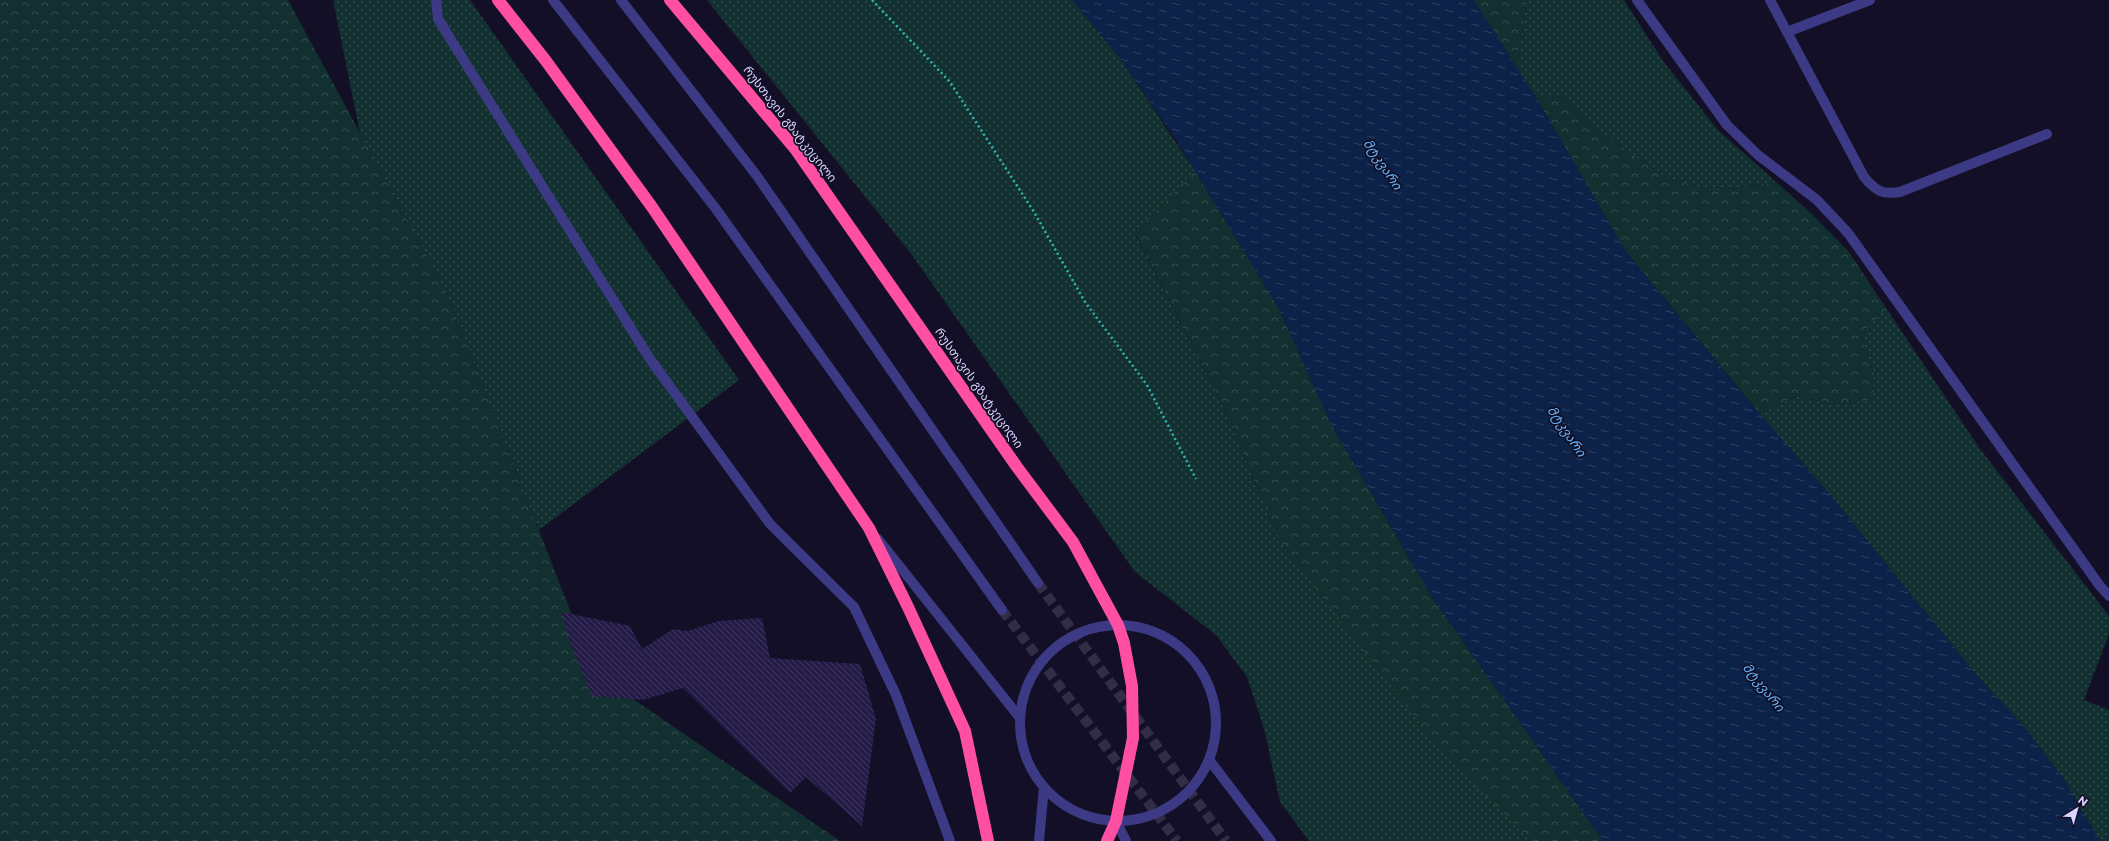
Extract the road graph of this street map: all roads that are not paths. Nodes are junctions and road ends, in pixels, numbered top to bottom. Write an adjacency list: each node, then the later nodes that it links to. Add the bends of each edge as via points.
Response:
1 (436, 0): 20 (lane, via 438,19 650,359 770,524 854,607 896,695)
2 (498, 0): 11 (highway, via 652,207)
3 (553, 0): 14 (lane, via 716,209)
4 (621, 0): 12 (lane, via 757,176)
5 (670, 0): 15 (highway, რუსთავის გზატკეცილი, via 796,150 1073,542)
6 (1637, 0): 13 (lane, via 1727,125 1758,155 1817,200 1848,233)
7 (1770, 0): 9 (lane)
8 (1870, 0): 9 (lane)
9 (1787, 32): 10 (lane, via 1864,177 1874,188 1887,194 1900,192)
10 (2047, 134)
11 (869, 528): 16 (lane); 21 (highway, via 965,731)
12 (1038, 583)
13 (2109, 596)
14 (1002, 610)
15 (1118, 625): 16 (lane, via 1089,629 1062,642 1041,663 1026,689); 17 (lane, via 1150,630 1178,646 1200,669 1214,698 1217,730); 19 (highway, რუსთავის გზატკეცილი, via 1132,686 1133,738)
16 (1020, 718): 18 (lane, via 1022,743 1030,767)
17 (1210, 761): 19 (lane, via 1194,786 1172,806 1145,818); 25 (lane)
18 (1044, 787): 19 (lane, via 1064,805 1089,817); 22 (lane)
19 (1116, 821): 23 (highway, რუსთავის გზატკეცილი); 24 (lane)
20 (950, 841)
21 (988, 841)
22 (1038, 841)
23 (1107, 841)
24 (1126, 841)
25 (1271, 841)

